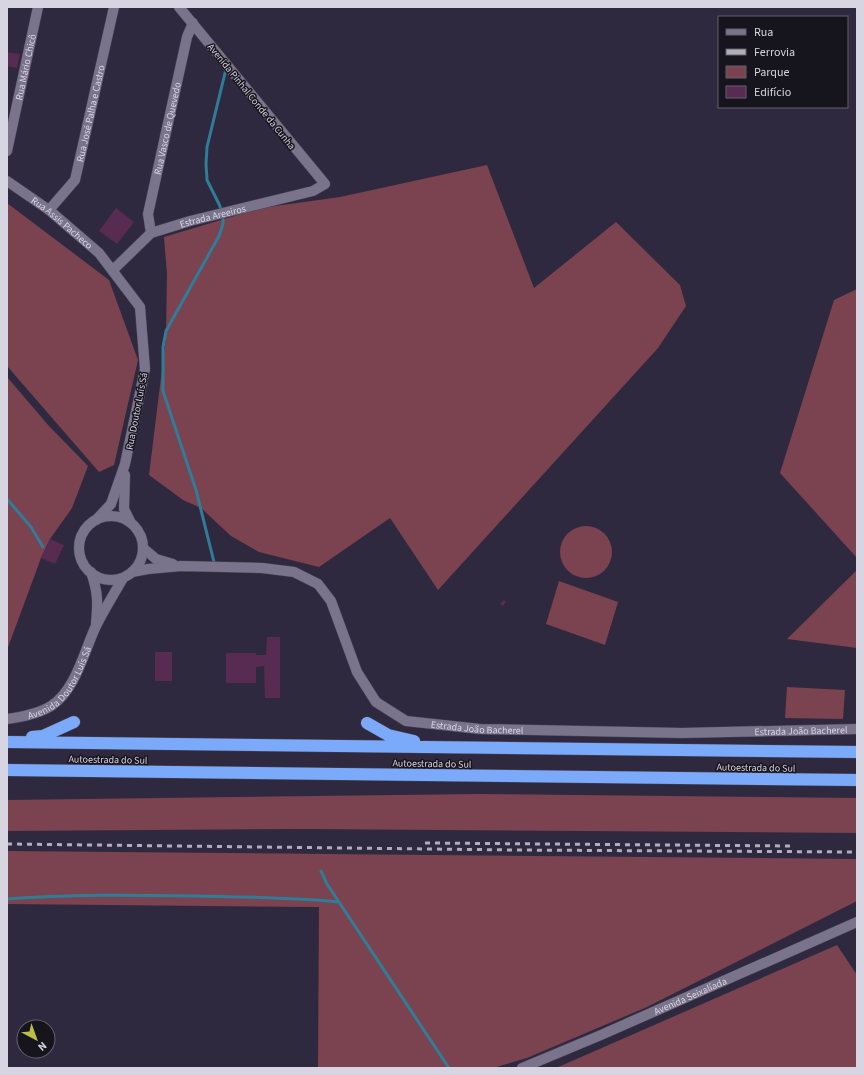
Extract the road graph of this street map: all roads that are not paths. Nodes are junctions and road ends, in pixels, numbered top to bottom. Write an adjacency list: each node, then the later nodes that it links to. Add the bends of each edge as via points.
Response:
1 (38, 7): 5 (street, Rua Mário Chicô)
2 (114, 7): 8 (street, Rua José Palha e Castro, via 75,180)
3 (180, 7): 4 (street, Avenida Pinhal Conde da Cunha)
4 (192, 23): 7 (street, Avenida Pinhal Conde da Cunha); 9 (street, Rua Vasco de Quevedo, via 148,214)
5 (7, 151)
6 (7, 181): 8 (street, Rua Assis Pacheco)
7 (325, 184): 9 (street, Estrada Areeiros, via 313,192 190,221)
8 (49, 210): 10 (street, Rua Assis Pacheco, via 99,254)
9 (151, 233): 10 (street, Estrada Areeiros)
10 (113, 270): 11 (street, Rua Doutor Luís Sá, via 140,306 145,369)
11 (125, 464): 12 (street, via 111,504); 13 (street, via 124,509)
12 (96, 520): 13 (street, via 118,516); 16 (street, via 83,533 80,548 81,558)
13 (130, 521): 14 (street, via 138,530)
14 (143, 548): 15 (street, Estrada João Bacherel, via 156,559); 17 (street, via 143,555)
15 (181, 566): 17 (street, Estrada João Bacherel); 23 (street, Estrada João Bacherel, via 262,568 294,572 318,584 331,601 357,672 372,696 376,702 406,721 488,730 682,733)
16 (91, 572): 18 (street, via 100,578 110,580); 19 (street, Avenida Doutor Luís Sá, via 97,596)
17 (132, 572): 18 (street)
18 (123, 578): 19 (street, Avenida Doutor Luís Sá)
19 (96, 627): 20 (street, Avenida Doutor Luís Sá, via 76,675 63,696 51,706 33,714)
20 (7, 719)
21 (74, 722): 24 (highway, via 43,736)
22 (367, 723): 25 (highway, via 388,735)
23 (857, 729)
24 (7, 741): 25 (highway, Autoestrada do Sul)
25 (455, 747): 26 (highway, Autoestrada do Sul)
26 (857, 752)
27 (7, 770): 28 (highway, Autoestrada do Sul)
28 (857, 780)
29 (857, 922): 30 (street, Avenida Seixalíada)
30 (522, 1068)

